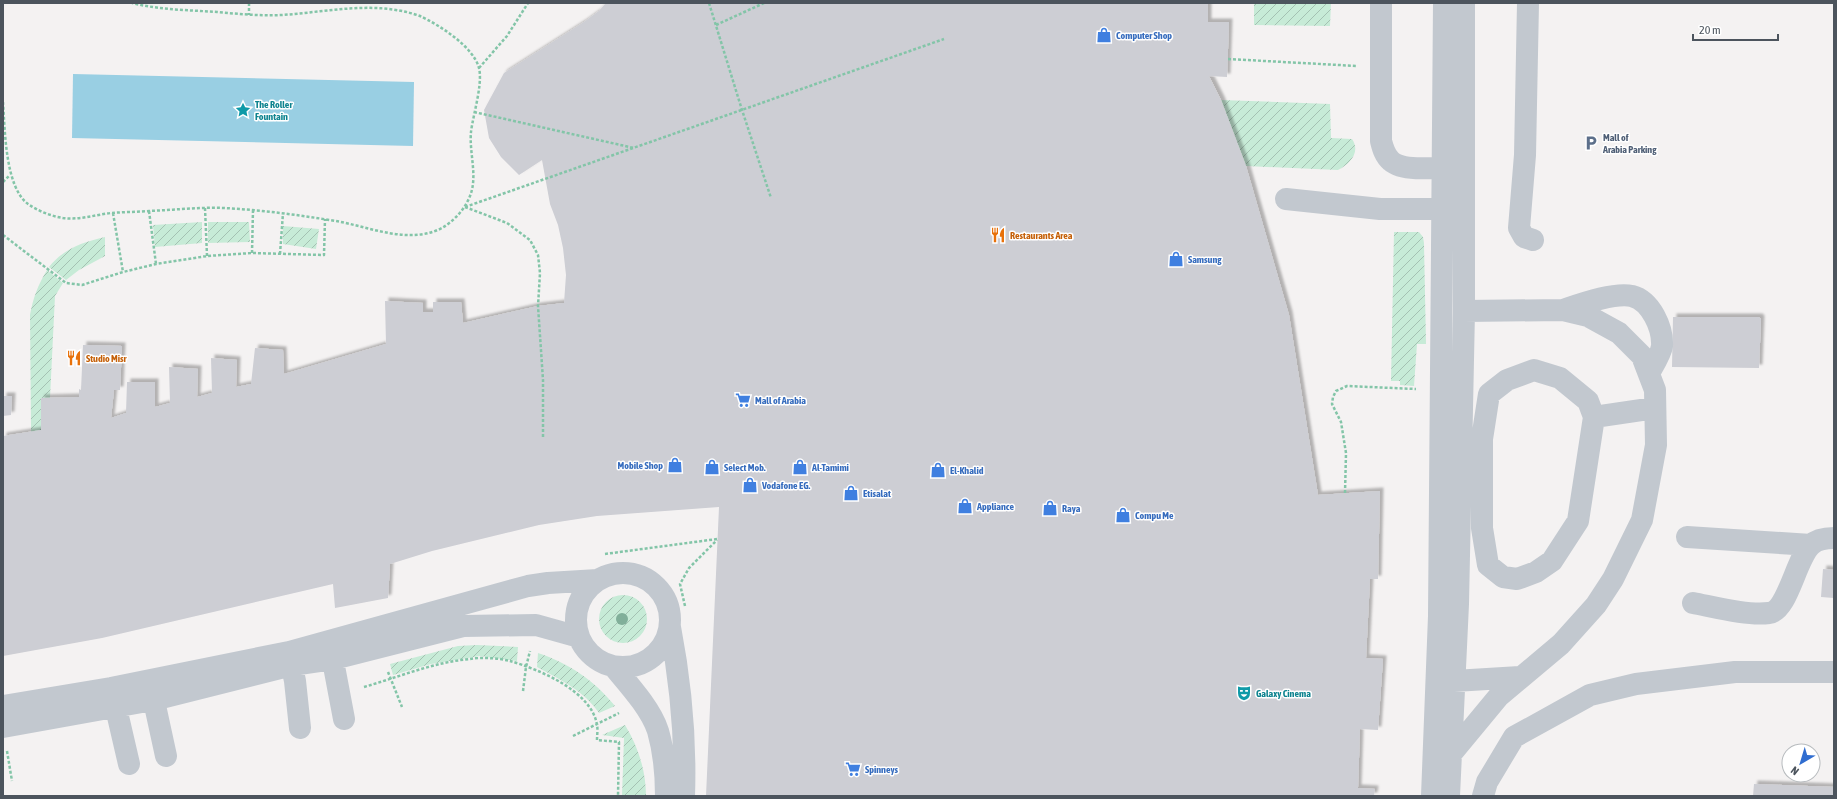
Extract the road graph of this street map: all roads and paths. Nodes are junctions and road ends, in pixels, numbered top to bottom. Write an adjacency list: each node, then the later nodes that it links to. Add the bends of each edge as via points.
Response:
1 (132, 3): 10 (path, via 177,10)
2 (249, 3): 10 (path)
3 (528, 3): 15 (path, via 507,36)
4 (709, 3): 11 (path)
5 (764, 3): 11 (path)
6 (1381, 3): 14 (street)
7 (1444, 3): 22 (street)
8 (1464, 3): 21 (street)
9 (1528, 3): 37 (street, via 1525,155 1520,228 1524,236)
10 (249, 15): 15 (path, via 307,12 368,4 391,7 418,15 443,29 466,46)
11 (716, 25): 17 (path)
12 (944, 39): 17 (path)
13 (1228, 59): 14 (path)
14 (1381, 67): 22 (street, via 1381,142 1384,152 1392,162 1402,167)
15 (479, 68): 18 (path, via 479,89)
16 (3, 102): 19 (path)
17 (742, 110): 20 (path); 25 (path)
18 (474, 112): 20 (path); 27 (path, via 470,148 473,177 471,194)
19 (3, 113): 23 (path)
20 (634, 148): 27 (path)
21 (1464, 165): 22 (street); 30 (street)
22 (1442, 167): 29 (street)
23 (10, 175): 24 (path); 33 (path, via 17,192 26,203 51,215 76,218)
24 (3, 182)
25 (771, 198)
26 (1286, 199): 29 (street, via 1380,209)
27 (464, 207): 35 (path, via 444,227 430,233 415,235); 49 (path, via 507,223 530,240 538,255)
28 (205, 208): 31 (path); 32 (path); 40 (path)
29 (1442, 209): 30 (street); 77 (street, via 1439,616)
30 (1464, 209): 44 (street)
31 (252, 210): 34 (path); 38 (path)
32 (149, 211): 33 (path); 41 (path)
33 (113, 213): 42 (path)
34 (283, 213): 35 (path); 39 (path)
35 (325, 220): 39 (path, via 324,256)
36 (3, 235): 42 (path, via 66,283 82,285)
37 (1532, 240)
38 (252, 253): 39 (path); 40 (path)
39 (280, 254)
40 (207, 256): 41 (path)
41 (156, 264): 42 (path)
42 (123, 272)
43 (1563, 310): 44 (street); 45 (street, via 1588,316 1619,333 1642,356); 45 (street, via 1618,296 1632,296 1645,303 1660,326 1662,346)
44 (1464, 311): 63 (street)
45 (1649, 374): 47 (street, via 1655,390)
46 (1418, 382): 50 (path, via 1417,389 1347,386 1336,391 1332,404 1343,429 1346,454)
47 (1655, 408): 48 (street); 62 (street, via 1656,445 1642,520 1616,572 1596,605 1561,644)
48 (1594, 417): 48 (street, via 1578,521 1552,562 1536,572 1517,579 1503,577 1488,566 1482,528 1482,439 1489,394 1507,380 1534,370 1560,378 1588,401)
49 (543, 437)
50 (1345, 493)
51 (1687, 537): 53 (street)
52 (1834, 538): 53 (street, via 1824,538)
53 (1811, 545): 55 (street, via 1795,572 1783,603 1771,613 1755,614)
54 (598, 580): 56 (street, via 612,574 627,573 642,577 655,585 665,598 670,612); 57 (street, via 586,590 578,605 576,621); 58 (street, via 528,586)
55 (1693, 603)
56 (670, 627): 60 (street, via 665,642 656,654 644,663); 76 (street, via 684,718)
57 (579, 637): 58 (street, via 536,625 463,626); 60 (street, via 587,650 599,661)
58 (331, 651): 59 (street); 68 (street)
59 (291, 659): 65 (street); 70 (street)
60 (614, 667): 75 (street, via 641,702 658,730 666,777)
61 (1834, 672): 79 (street, via 1734,672 1636,684 1590,695 1514,738 1487,782)
62 (1520, 677): 63 (street); 71 (street, via 1499,696)
63 (1454, 681): 71 (street)
64 (361, 688): 74 (path, via 448,661 472,658 509,661 540,671 566,685 588,705 597,724 597,740 619,742)
65 (151, 690): 66 (street); 72 (street)
66 (114, 698): 67 (street); 69 (street); 73 (street)
67 (3, 706)
68 (344, 719)
69 (3, 727)
70 (300, 728)
71 (1451, 754): 78 (street)
72 (166, 756)
73 (129, 764)
74 (618, 796)
75 (666, 796)
76 (684, 796)
77 (1432, 796)
78 (1449, 796)
79 (1483, 796)

